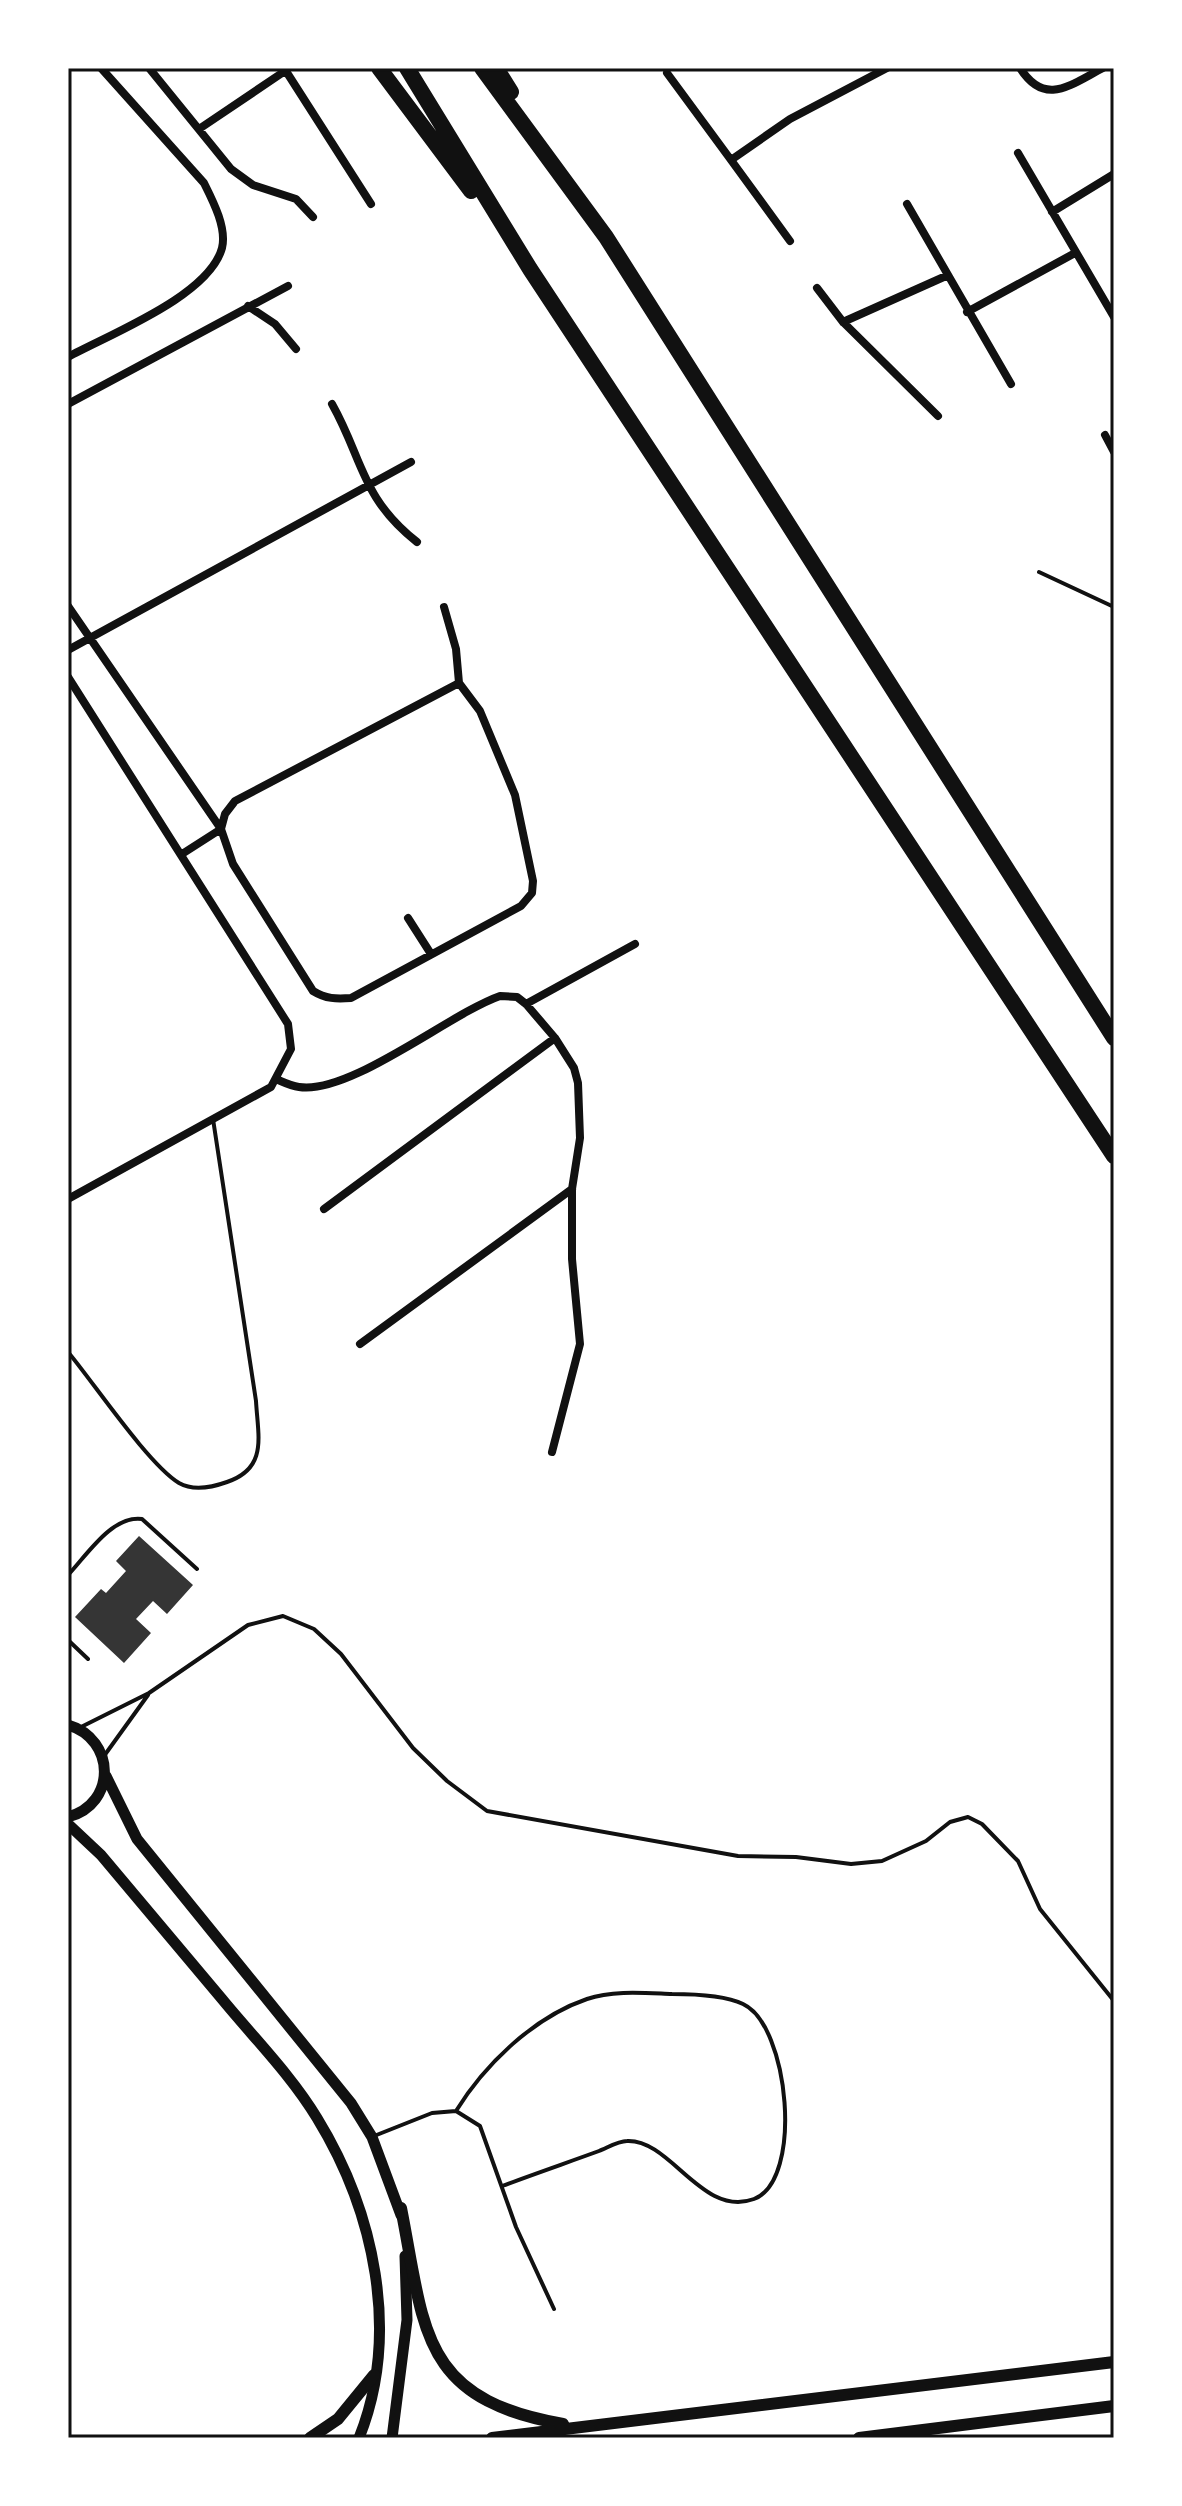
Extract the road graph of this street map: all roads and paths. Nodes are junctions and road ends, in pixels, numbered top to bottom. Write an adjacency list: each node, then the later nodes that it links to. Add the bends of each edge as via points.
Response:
1 (101, 68): 32 (street, via 204,183 223,246 211,271 184,294)
2 (149, 68): 12 (street)
3 (379, 68): 23 (highway)
4 (407, 68): 23 (highway)
5 (482, 68): 20 (highway)
6 (496, 68): 20 (highway)
7 (887, 68): 14 (street, via 790,119)
8 (1020, 68): 9 (street, via 1030,84 1047,91)
9 (1103, 68)
10 (285, 69): 12 (street); 16 (street)
11 (667, 73): 14 (street)
12 (199, 129): 19 (street, via 231,169 253,185 296,199)
13 (1018, 153): 18 (street)
14 (731, 160): 21 (street)
15 (1114, 174): 18 (street)
16 (371, 204)
17 (907, 204): 24 (street)
18 (1052, 212): 22 (street)
19 (313, 217)
20 (606, 237): 57 (highway)
21 (790, 241)
22 (1075, 253): 28 (street); 29 (street)
23 (530, 269): 60 (highway)
24 (946, 276): 28 (street); 30 (street)
25 (288, 286): 27 (street)
26 (817, 288): 30 (street)
27 (248, 306): 31 (street, via 275,324); 34 (street)
28 (967, 312): 33 (street)
29 (1114, 317)
30 (843, 322): 36 (street)
31 (296, 349)
32 (68, 357)
33 (1011, 384)
34 (68, 404)
35 (332, 404): 40 (street)
36 (938, 416)
37 (1105, 435): 38 (street)
38 (1114, 452)
39 (411, 462): 40 (street)
40 (368, 487): 41 (street, via 390,520); 46 (street)
41 (417, 542)
42 (1039, 572): 45 (lane)
43 (68, 606): 46 (street)
44 (444, 607): 49 (street)
45 (1114, 607)
46 (91, 637): 47 (street); 50 (street)
47 (68, 650)
48 (68, 677): 51 (street)
49 (459, 683): 50 (street, via 235,801); 54 (street, via 480,711 515,795 532,893 521,906)
50 (221, 829): 51 (street); 54 (street, via 233,864 313,991 323,998 351,998)
51 (182, 854): 58 (street, via 288,1024 291,1049)
52 (408, 918): 54 (street)
53 (635, 944): 55 (street)
54 (431, 954)
55 (526, 1004): 56 (street); 58 (street, via 509,996 493,998 351,1076 316,1087)
56 (555, 1038): 61 (street, via 578,1083 580,1138); 63 (street)
57 (1114, 1038)
58 (276, 1079): 59 (street, via 271,1087)
59 (213, 1119): 62 (street); 65 (lane, via 256,1401 255,1464 214,1486 179,1482)
60 (1114, 1156)
61 (572, 1189): 64 (street); 66 (street, via 579,1357)
62 (68, 1199)
63 (324, 1209)
64 (360, 1344)
65 (68, 1352)
66 (552, 1452)
67 (197, 1569): 68 (lane, via 142,1519 132,1517 119,1522)
68 (68, 1575)
69 (68, 1640): 70 (lane)
70 (88, 1659)
71 (149, 1693): 72 (lane); 73 (lane); 77 (lane, via 248,1625 283,1616 314,1629 341,1654 413,1748 487,1811 738,1856 851,1864 882,1861 968,1817 1018,1861 1040,1909)
72 (74, 1727): 73 (street)
73 (104, 1756): 74 (street)
74 (106, 1776): 75 (street, via 95,1802); 79 (street, via 137,1839 331,2075)
75 (68, 1817)
76 (68, 1824): 84 (street, via 101,1855 286,2076 329,2139 355,2195 373,2255 379,2308)
77 (1114, 2001)
78 (456, 2111): 79 (lane, via 432,2113); 80 (lane, via 480,2126); 80 (lane, via 500,2056 541,2024 588,1999 688,1994 744,2004 766,2026 779,2059 786,2108 772,2185 754,2199 729,2200 705,2191 649,2146 627,2141)
79 (372, 2137): 81 (street)
80 (502, 2186): 82 (lane)
81 (401, 2208): 86 (main road, via 420,2314 446,2368 499,2407); 89 (street, via 407,2320)
82 (554, 2309)
83 (1114, 2362): 86 (main road)
84 (374, 2375): 87 (main road, via 338,2419); 88 (street)
85 (1114, 2406): 91 (main road)
86 (576, 2426): 90 (main road)
87 (310, 2438)
88 (359, 2438)
89 (392, 2438)
90 (492, 2438)
91 (859, 2438)

